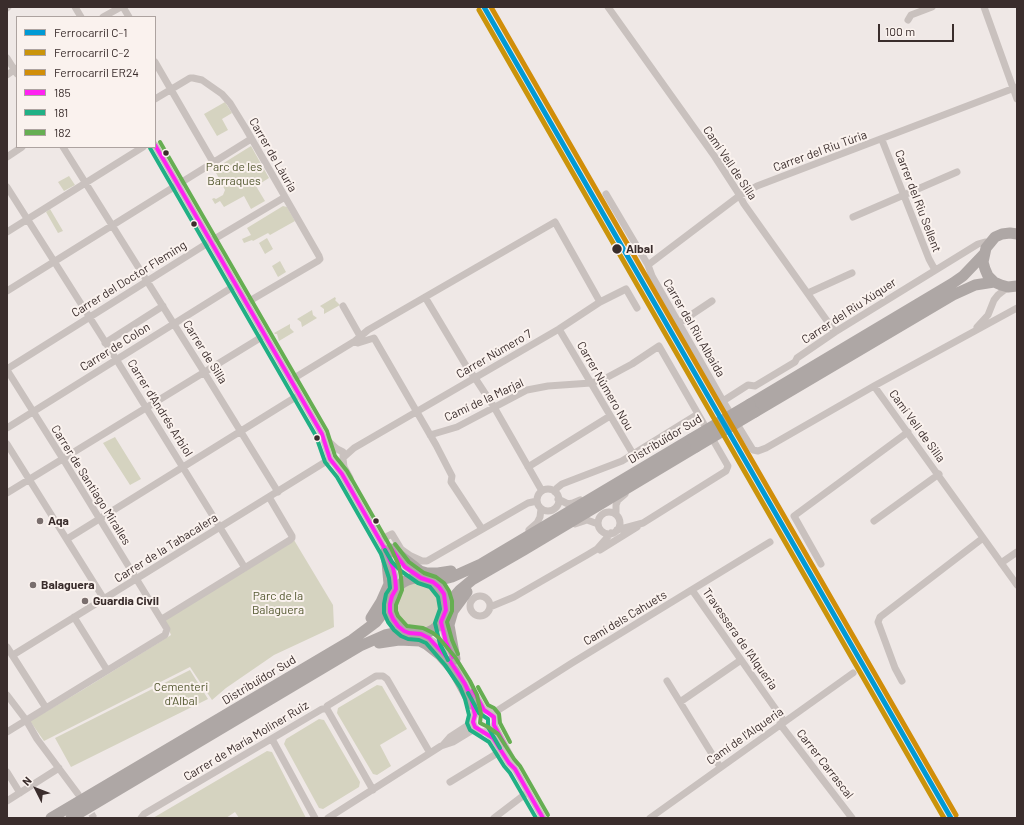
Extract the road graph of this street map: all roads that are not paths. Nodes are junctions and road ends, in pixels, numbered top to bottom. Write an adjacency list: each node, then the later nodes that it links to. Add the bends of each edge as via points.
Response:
1 (75, 7): 6 (street)
2 (122, 7): 7 (street); 8 (street)
3 (608, 7): 32 (street, Camí Vell de Silla)
4 (932, 7): 9 (street, via 911,15)
5 (984, 7): 14 (street)
6 (80, 16)
7 (105, 16)
8 (128, 16)
9 (908, 20)
10 (7, 58): 12 (street)
11 (156, 64): 15 (street)
12 (16, 70): 13 (street)
13 (7, 75)
14 (1015, 88): 17 (street); 19 (street, Carrer del Riu Túria)
15 (171, 90): 16 (street); 18 (street, Carrer de Làuria, via 190,78 202,80 230,103); 25 (street)
16 (156, 98)
17 (1017, 99)
18 (251, 139): 25 (street); 33 (street, Carrer de Làuria)
19 (882, 140): 31 (street, Carrer del Riu Sellent); 32 (street, Carrer del Riu Túria, via 757,186)
20 (156, 147): 28 (street)
21 (20, 148): 24 (street)
22 (64, 148): 27 (street, Carrer de Silla)
23 (141, 148): 27 (street)
24 (7, 157)
25 (213, 162): 28 (street)
26 (957, 172): 31 (street)
27 (85, 183): 35 (street); 36 (street, Carrer de Silla)
28 (178, 184): 36 (street); 39 (street)
29 (7, 187): 35 (street, Carrer d'Andrés Arbiol)
30 (606, 194): 43 (street, Carrer del Riu Albaida)
31 (904, 195): 34 (street); 44 (street, Carrer del Riu Sellent)
32 (739, 196): 43 (street, Carrer del Riu Túria); 51 (street, Camí Vell de Silla)
33 (284, 197): 39 (street, Carrer del Doctor Fleming); 55 (street, Carrer de Làuria, via 320,259)
34 (853, 217)
35 (28, 219): 38 (street); 42 (street, Carrer d'Andrés Arbiol)
36 (112, 225): 42 (street); 46 (street, Carrer de Silla)
37 (1015, 231): 40 (highway, via 1002,234)
38 (7, 232)
39 (211, 241): 46 (street, Carrer del Doctor Fleming); 48 (street)
40 (989, 243): 41 (highway, Distribuïdor Sud); 44 (street, Carrer del Riu Xúquer, via 978,244)
41 (984, 254): 47 (highway, via 985,269); 80 (highway, Distribuïdor Sud, via 953,283)
42 (54, 261): 50 (street); 60 (street, Carrer d'Andrés Arbiol)
43 (648, 265): 62 (street, Carrer del Riu Albaida)
44 (935, 270): 64 (street, Carrer del Riu Xúquer)
45 (852, 273): 51 (street)
46 (147, 281): 56 (street, Carrer de Silla); 60 (street, Carrer del Doctor Fleming)
47 (994, 282): 49 (highway); 80 (highway, Distribuïdor Sud, via 975,285 953,295)
48 (236, 285): 55 (street); 61 (street, Carrer de Colon)
49 (1013, 286): 65 (street, via 998,295 988,315)
50 (7, 291)
51 (808, 293): 64 (street, Camí Vell de Silla)
52 (424, 297): 54 (street, via 555,222); 67 (street); 72 (street)
53 (712, 301): 62 (street)
54 (600, 302): 58 (street, Carrer Número 7, via 626,289); 63 (street, Carrer Número 7)
55 (246, 303): 66 (street)
56 (163, 306): 61 (street, Carrer de Silla); 68 (street)
57 (343, 306): 67 (street)
58 (637, 308)
59 (1017, 308): 65 (street, Camí Vell de Silla)
60 (90, 318): 68 (street, Carrer d'Andrés Arbiol); 70 (street, Carrer del Doctor Fleming)
61 (174, 323): 69 (street, Carrer de Colon); 71 (street, Carrer de Silla)
62 (679, 323): 77 (street, Carrer del Riu Albaida)
63 (559, 329): 72 (street, Carrer Número 7); 74 (street, Carrer Número Nou)
64 (835, 332): 77 (street, Carrer del Riu Xúquer, via 795,362 755,386 748,385)
65 (969, 334): 75 (street, Camí Vell de Silla)
66 (265, 335): 71 (street); 73 (street)
67 (357, 339): 73 (street); 82 (street, via 358,343 374,338)
68 (105, 343): 69 (street, Carrer d'Andrés Arbiol)
69 (116, 359): 79 (street, Carrer d'Andrés Arbiol); 81 (street, Carrer de Colon)
70 (7, 370): 81 (street, Carrer de Santiago Miralles)
71 (204, 372): 79 (street); 86 (street, Carrer de Silla)
72 (475, 378): 78 (street); 82 (street, Carrer Número 7)
73 (291, 380): 76 (street)
74 (591, 383): 78 (street, Camí de la Marjal, via 527,390); 83 (street, Camí de la Marjal, via 632,364 659,346); 84 (street, Carrer Número Nou)
75 (874, 386): 77 (street, Carrer del Riu Albaida, via 758,451 750,446); 87 (street, Camí Vell de Silla)
76 (299, 395): 86 (street); 88 (street)
77 (723, 401)
78 (494, 407): 89 (street, Camí de la Marjal, via 457,427); 97 (street)
79 (146, 408): 94 (street); 96 (street, Carrer d'Andrés Arbiol)
80 (752, 408): 90 (highway, Distribuïdor Sud, bridge)
81 (33, 412): 85 (street, Carrer de Colon); 94 (street, Carrer de Santiago Miralles)
82 (417, 412): 89 (street); 92 (street, Carrer Número 7)
83 (698, 414): 93 (street); 113 (street, via 727,463 726,471)
84 (610, 416): 93 (street, Carrer Número Nou); 97 (street)
85 (7, 428)
86 (241, 431): 96 (street); 103 (street, Carrer de Silla)
87 (908, 432): 100 (street, Camí Vell de Silla); 130 (street, via 794,516)
88 (322, 434): 92 (street); 95 (street)
89 (430, 435): 117 (street, via 452,476 451,482)
90 (693, 443): 98 (highway, Distribuïdor Sud); 99 (highway, Distribuïdor Sud)
91 (7, 444): 101 (street)
92 (341, 454): 95 (street, via 340,462); 95 (street, Carrer Número 7, via 333,450); 119 (street, via 345,470)
93 (632, 454): 105 (street, via 562,484 557,488)
94 (63, 459): 101 (street); 110 (street, Carrer de Santiago Miralles)
95 (332, 459): 103 (street, Carrer de la Tabacalera); 125 (street)
96 (183, 467): 110 (street); 115 (street, Carrer d'Andrés Arbiol)
97 (528, 467): 102 (street)
98 (642, 468): 105 (street, via 628,472 573,503 564,503); 123 (highway, Distribuïdor Sud)
99 (654, 472): 109 (street, via 618,500); 126 (highway, Distribuïdor Sud)
100 (938, 474): 111 (street); 120 (street, Camí Vell de Silla)
101 (29, 480): 104 (street); 121 (street)
102 (542, 491): 105 (street, via 549,490); 107 (street)
103 (278, 492): 106 (street, Carrer de la Tabacalera)
104 (7, 493)
105 (556, 495): 108 (street, via 557,506 548,511)
106 (269, 497): 115 (street, Carrer de la Tabacalera); 131 (street, via 292,538)
107 (537, 501): 108 (street); 117 (street, via 528,503)
108 (541, 509): 123 (street, via 537,523)
109 (616, 514): 112 (street); 116 (street, via 603,513 599,518)
110 (100, 519): 121 (street); 134 (street, Carrer de Santiago Miralles)
111 (874, 520)
112 (620, 521): 114 (street); 118 (street)
113 (643, 523): 114 (street); 128 (street, via 595,554)
114 (631, 526): 118 (street)
115 (220, 527): 131 (street, Carrer d'Andrés Arbiol); 134 (street, Carrer de la Tabacalera)
116 (600, 528): 118 (street, via 608,534); 124 (street); 126 (street, via 587,520 578,522)
117 (482, 529): 119 (street, via 426,561 401,549 392,534)
118 (614, 532): 124 (street)
119 (384, 538): 125 (street)
120 (984, 538): 129 (street, Camí Vell de Silla); 156 (street, via 880,617 878,622)
121 (67, 539): 139 (street)
122 (770, 542): 138 (street, Camí dels Cahuets)
123 (512, 545): 132 (highway, Distribuïdor Sud)
124 (601, 545): 128 (street)
125 (388, 550): 132 (highway, via 427,573); 133 (street); 137 (street); 148 (highway, via 389,577 386,593)
126 (524, 550): 132 (highway, Distribuïdor Sud)
127 (1017, 552): 129 (street)
128 (587, 555): 141 (street, via 514,597)
129 (1001, 563): 136 (street, Camí Vell de Silla)
130 (821, 564)
131 (245, 568): 144 (street)
132 (483, 568): 135 (highway, Distribuïdor Sud); 142 (highway, Distribuïdor Sud, via 460,590); 151 (highway, via 450,618 449,632)
133 (421, 578): 135 (highway); 137 (highway, via 403,582)
134 (136, 579): 139 (street, Carrer de la Tabacalera); 144 (street, Carrer de Santiago Miralles)
135 (433, 582): 142 (highway, via 444,594)
136 (1017, 585)
137 (396, 589): 140 (highway)
138 (692, 590): 152 (street, Travessera de l'Alqueria); 163 (street, Camí dels Cahuets)
139 (104, 599): 143 (street, Carrer de la Tabacalera)
140 (390, 604): 146 (highway, via 393,619); 148 (highway, Distribuïdor Sud)
141 (490, 607)
142 (446, 610): 145 (highway)
143 (74, 617): 150 (street, Carrer de la Tabacalera); 153 (street)
144 (162, 619): 153 (street, Carrer de Santiago Miralles, via 167,629 165,635)
145 (441, 622): 147 (highway, via 429,632); 151 (street, via 446,642)
146 (404, 631): 147 (highway); 148 (highway, Distribuïdor Sud)
147 (420, 634): 159 (street, via 434,642 450,661 465,684)
148 (356, 643): 159 (highway, via 399,640 420,641 426,644 454,671); 183 (highway, Distribuïdor Sud); 184 (highway, Distribuïdor Sud)
149 (7, 647): 150 (street)
150 (13, 656): 160 (street)
151 (455, 659): 162 (street)
152 (741, 660): 158 (street); 166 (street, Travessera de l'Alqueria)
153 (107, 670): 160 (street)
154 (853, 673): 166 (street, Camí de l'Alqueria)
155 (667, 681): 158 (street)
156 (902, 681)
157 (7, 695): 164 (street)
158 (680, 702): 173 (street)
159 (472, 704): 165 (street)
160 (46, 708): 164 (street)
161 (327, 710): 170 (street, Carrer de María Moliner Ruiz, via 322,709); 172 (street, Carrer de María Moliner Ruiz, via 327,706 376,676 383,676); 178 (street)
162 (484, 710): 163 (street); 165 (street, via 478,712)
163 (492, 714): 167 (street)
164 (26, 720): 168 (street); 174 (street)
165 (475, 722): 169 (street); 172 (street)
166 (782, 723): 173 (street, Camí de l'Alqueria); 191 (street, Carrer Carrascal)
167 (494, 725): 169 (street); 175 (street)
168 (7, 732)
169 (485, 732): 171 (street)
170 (272, 738): 185 (street, Carrer de María Moliner Ruiz); 186 (street)
171 (502, 751): 175 (street); 177 (street)
172 (430, 753): 178 (street)
173 (720, 767): 190 (street, Camí de l'Alqueria)
174 (59, 768): 180 (street); 181 (street)
175 (515, 769): 179 (street)
176 (7, 772): 180 (street)
177 (450, 782)
178 (373, 790): 187 (street)
179 (528, 792): 188 (street); 189 (street)
180 (20, 793): 182 (street)
181 (78, 794)
182 (7, 801)
183 (51, 818)
184 (71, 818)
185 (141, 818)
186 (315, 818)
187 (328, 818)
188 (494, 818)
189 (543, 818)
190 (650, 818)
191 (852, 818)

